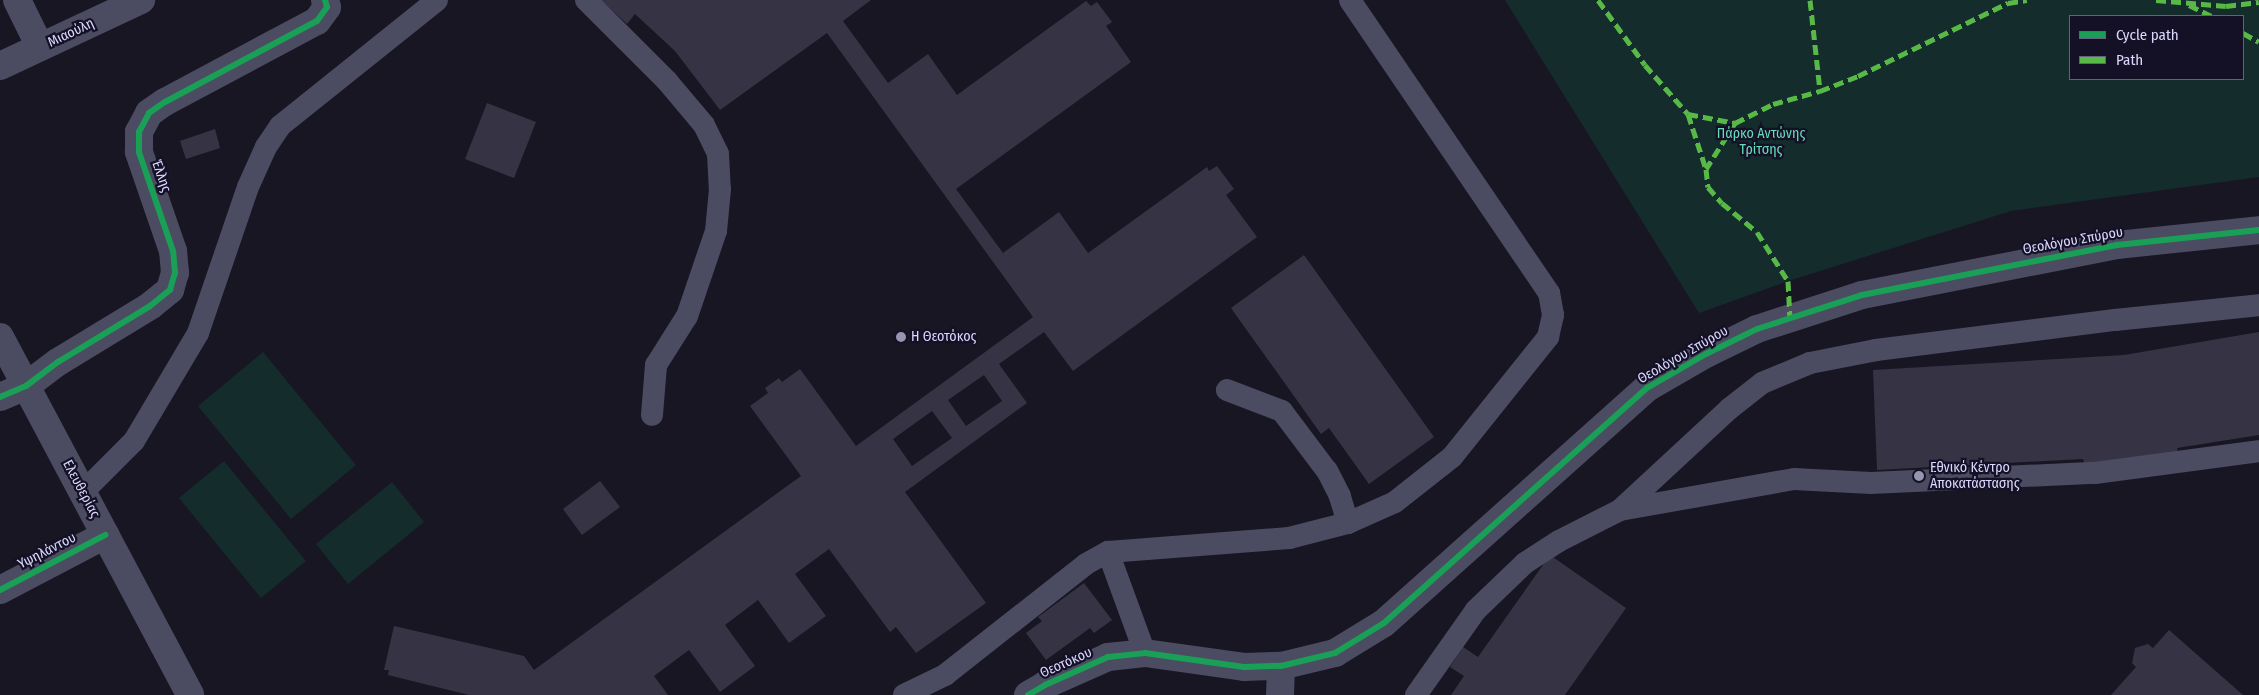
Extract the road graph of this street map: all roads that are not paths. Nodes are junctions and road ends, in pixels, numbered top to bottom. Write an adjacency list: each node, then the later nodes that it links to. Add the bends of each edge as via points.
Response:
1 (17, 0): 7 (street)
2 (141, 0): 7 (street, Μιαούλη)
3 (325, 0): 12 (street, Έλλης, via 327,7 317,21 149,113 139,132 139,152 173,250 175,273 170,290)
4 (437, 0): 17 (lane, via 280,126 266,147 248,187 198,333 134,441)
5 (586, 0): 15 (lane, via 698,117 718,154 720,189 716,231 687,316 656,365)
6 (1350, 0): 19 (lane, via 1550,293 1553,315 1548,337 1452,457 1395,502)
7 (40, 47): 8 (street, Μιαούλη)
8 (0, 66)
9 (2259, 230): 24 (street, Θεολόγου Σπύρου, via 2117,245 1862,295 1757,329 1647,388 1384,623 1335,653)
10 (2259, 305): 18 (lane, via 1876,350 1810,363 1762,383 1729,409)
11 (0, 337): 12 (street, Ελευθερίας)
12 (26, 386): 14 (street); 17 (street, Ελευθερίας)
13 (1226, 390): 19 (lane, via 1282,411 1327,471 1340,496)
14 (0, 397)
15 (652, 415)
16 (2259, 451): 18 (lane, via 2095,473 1871,483 1794,479)
17 (83, 492): 20 (street, Ελευθερίας)
18 (1620, 510): 29 (lane, via 1559,541 1525,563 1476,610)
19 (1348, 522): 21 (lane, via 1289,538)
20 (106, 535): 22 (street, Υψηλάντου); 25 (street, Ελευθερίας)
21 (1108, 552): 23 (lane); 26 (lane, via 1086,564 945,675)
22 (0, 590)
23 (1145, 653): 24 (street, Θεολόγου Σπύρου, via 1244,667); 27 (street, Θεοτόκου, via 1108,658)
24 (1280, 666): 28 (street)
25 (190, 695)
26 (904, 695)
27 (1028, 695)
28 (1280, 695)
29 (1416, 695)

